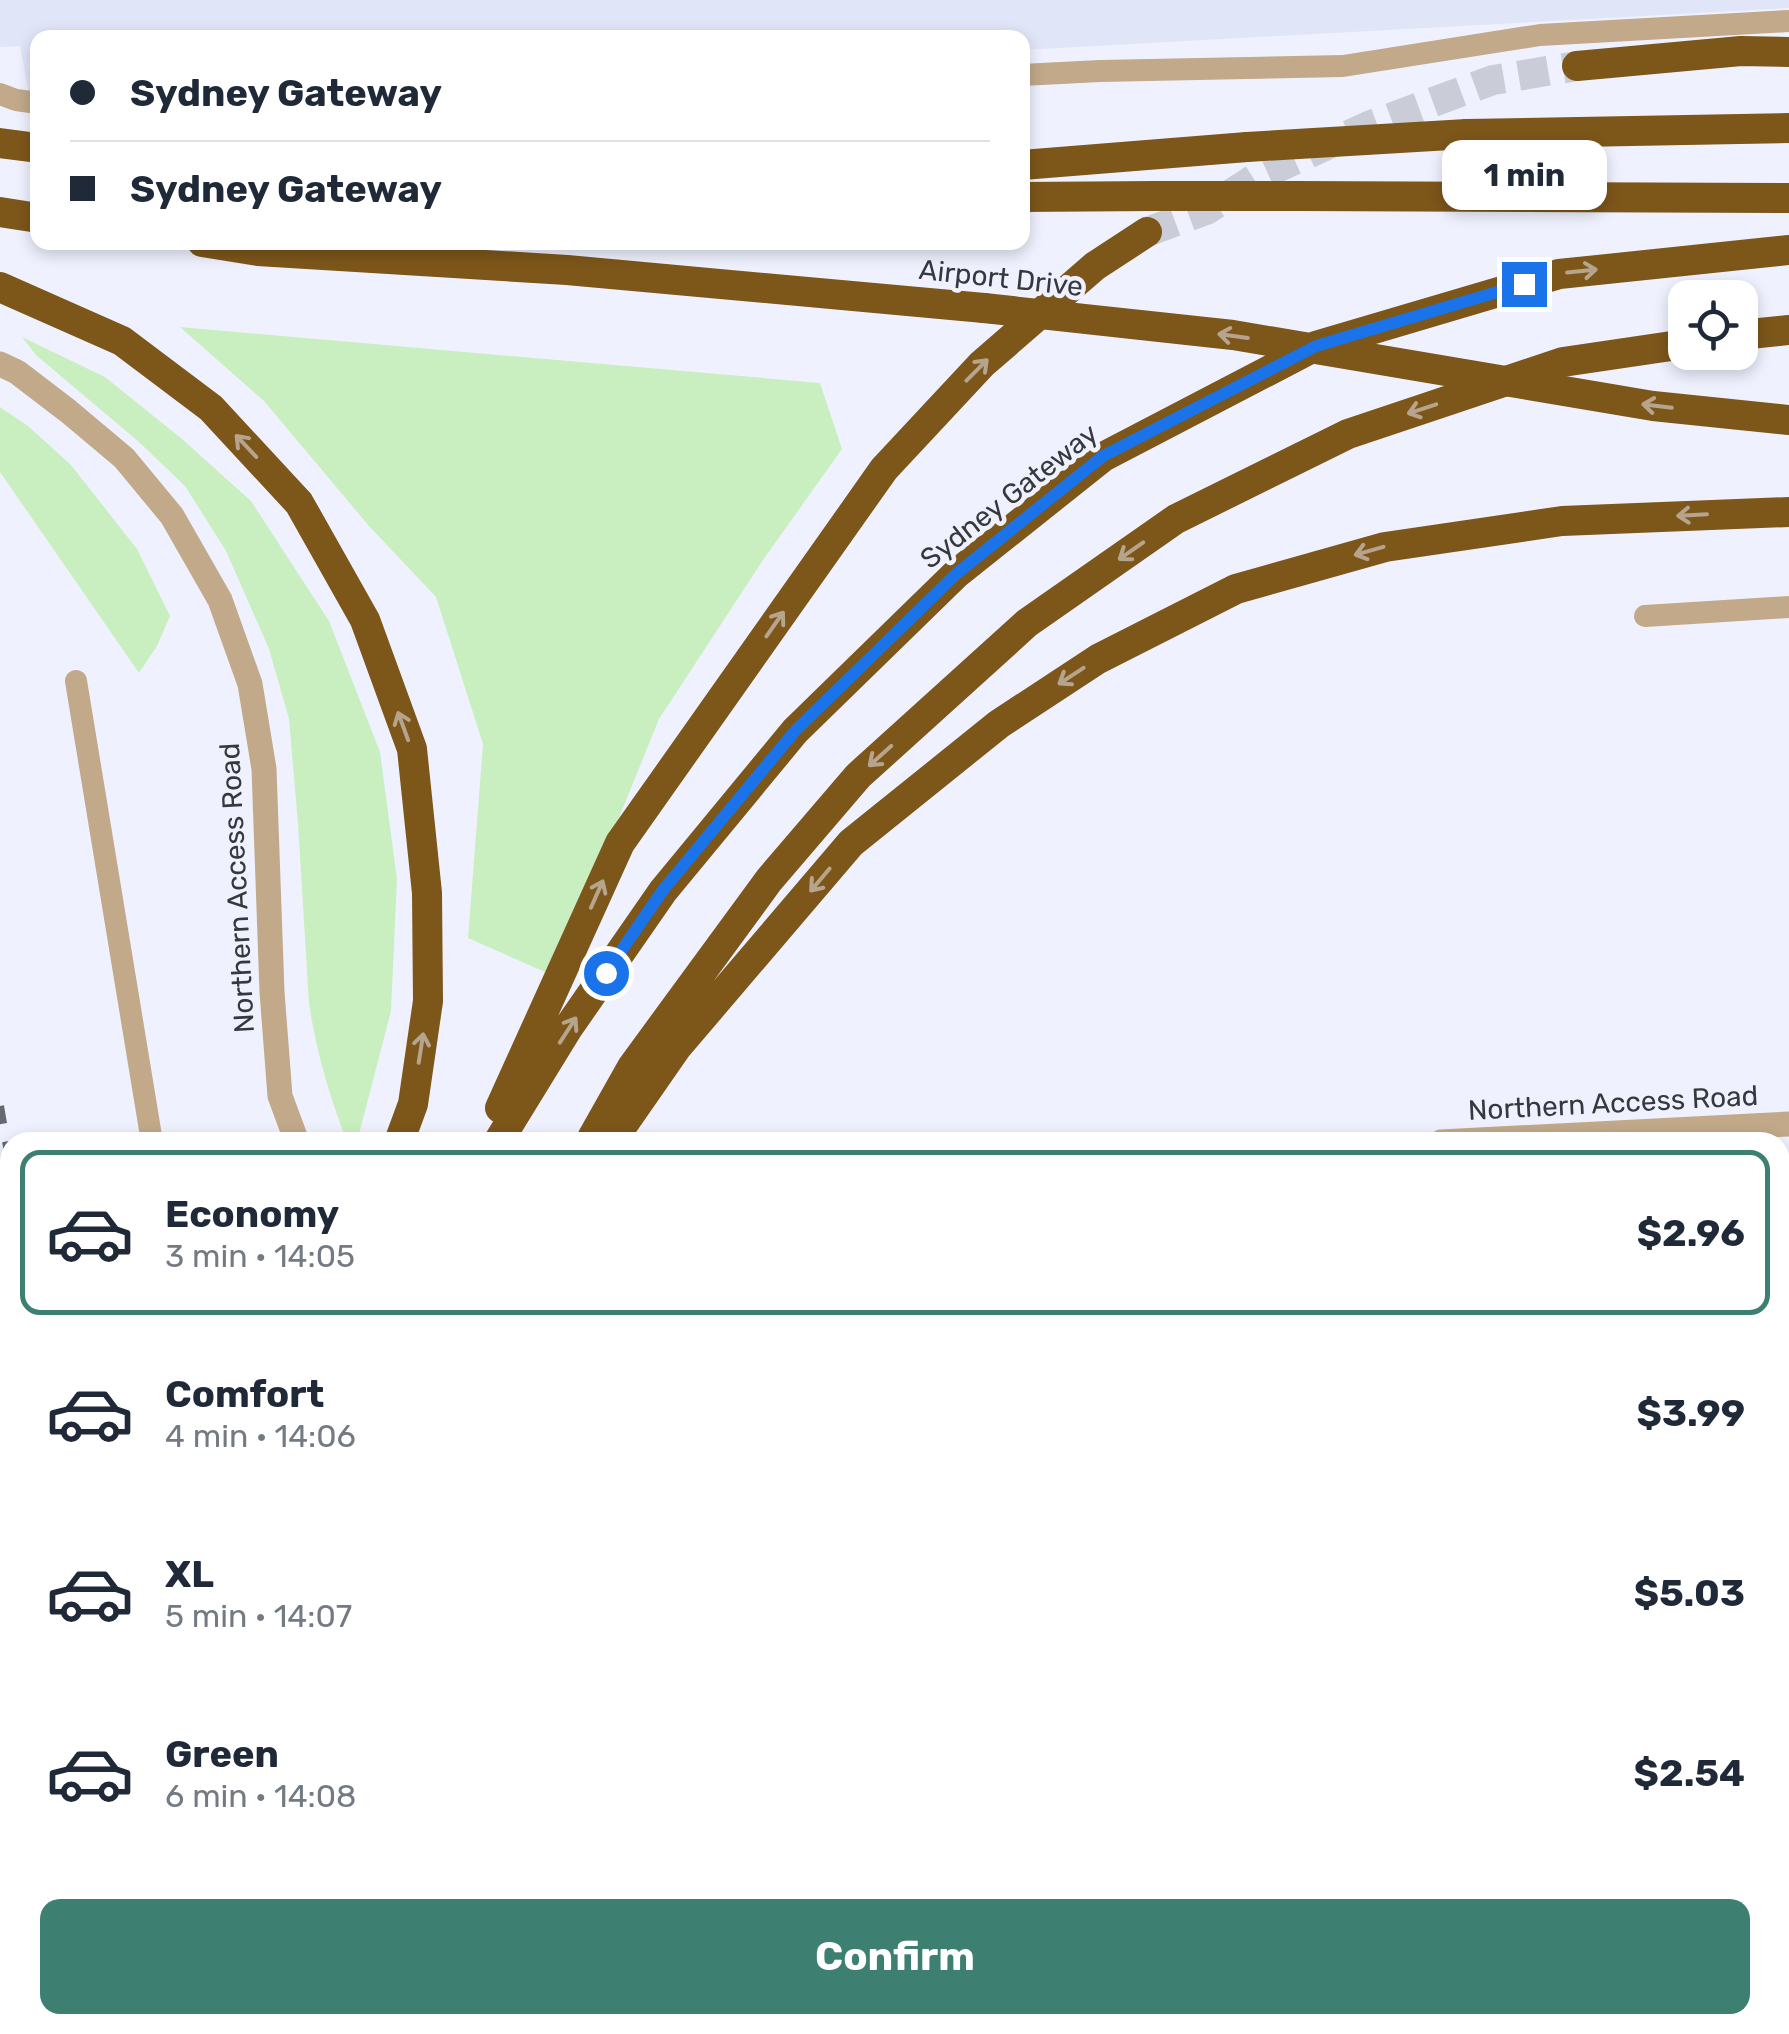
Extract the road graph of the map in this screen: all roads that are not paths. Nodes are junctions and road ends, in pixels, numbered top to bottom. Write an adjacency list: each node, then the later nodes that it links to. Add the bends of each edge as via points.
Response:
1 (1789, 21): 4 (lane, via 1540,35 1344,66)
2 (1789, 52): 3 (highway)
3 (1578, 66)
4 (1030, 75)
5 (0, 94): 6 (lane)
6 (30, 101)
7 (1789, 128): 10 (highway, bridge, via 1466,134)
8 (0, 143): 9 (highway)
9 (30, 147)
10 (1030, 163)
11 (1030, 197): 12 (highway, bridge)
12 (1789, 198)
13 (0, 212): 14 (highway)
14 (30, 217)
15 (1148, 232): 32 (highway, one-way to 15, via 620,843 884,468 982,364 1095,266)
16 (252, 250): 23 (highway, Airport Drive, one-way to 16, bridge, via 1652,406 1233,335 567,270)
17 (1789, 250): 33 (highway, Sydney Gateway, one-way to 17, via 663,890 795,731 956,574 1103,456 1316,346 1558,274)
18 (0, 287): 31 (highway, one-way to 18, via 428,1002 427,892 412,749 365,620 299,503 211,408 122,340)
19 (1789, 330): 20 (highway)
20 (1758, 333)
21 (1668, 347): 34 (highway, one-way to 34, via 1563,362 1348,434 1176,519 1027,623 858,776 632,1067)
22 (0, 364): 30 (street, Northern Access Road, via 124,458 172,516 220,600 250,684 264,769 280,1096)
23 (1789, 420)
24 (1789, 512): 35 (highway, one-way to 35, via 1562,522 1384,547 1236,589 1098,659 999,724 851,843 677,1047)
25 (1789, 607): 26 (lane)
26 (1645, 616)
27 (76, 681): 29 (lane)
28 (1789, 1124): 36 (street, Northern Access Road)
29 (150, 1132)
30 (294, 1132)
31 (403, 1132)
32 (490, 1132)
33 (504, 1132)
34 (596, 1132)
35 (618, 1132)
36 (1634, 1132)

